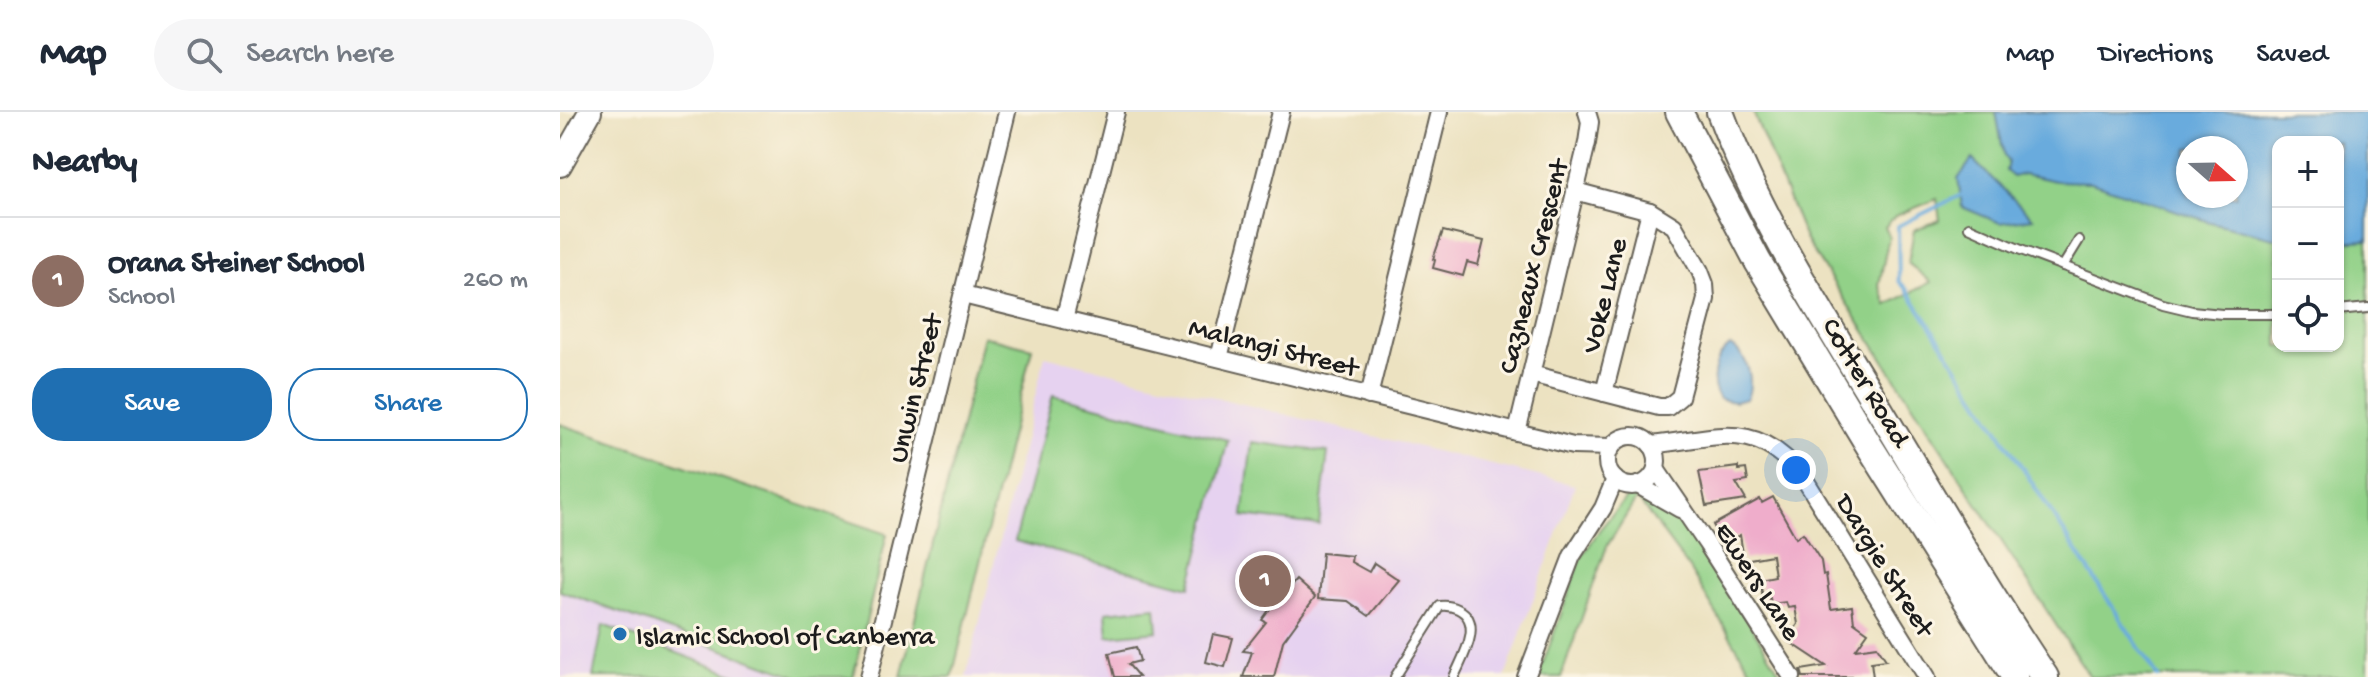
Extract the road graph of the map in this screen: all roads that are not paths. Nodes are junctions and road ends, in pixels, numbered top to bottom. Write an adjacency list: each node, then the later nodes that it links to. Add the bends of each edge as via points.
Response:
1 (590, 112): 9 (main road)
2 (1007, 112): 15 (street, Unwin Street)
3 (1116, 112): 19 (street)
4 (1281, 112): 20 (street)
5 (1439, 112): 23 (street)
6 (1587, 112): 10 (street, Cazneaux Crescent, via 1587,143)
7 (1679, 112): 36 (main road, Cotter Road, via 1758,262)
8 (1720, 112): 37 (main road, Cotter Road, via 1782,248)
9 (560, 165)
10 (1575, 191): 11 (street); 21 (street, Cazneaux Crescent)
11 (1650, 211): 22 (street, Voke Lane); 22 (street, via 1674,226 1700,271 1706,299 1680,397 1659,407)
12 (1969, 227): 14 (lane)
13 (2079, 240): 14 (lane)
14 (2063, 266): 18 (lane, via 2192,311)
15 (963, 295): 19 (street, Malangi Street); 30 (street, Unwin Street)
16 (2368, 308): 17 (lane)
17 (2344, 310)
18 (2272, 314)
19 (1064, 320): 20 (street, Malangi Street)
20 (1219, 358): 23 (street, Malangi Street)
21 (1531, 374): 22 (street); 24 (street, Cazneaux Crescent)
22 (1604, 393)
23 (1369, 396): 24 (street, Malangi Street)
24 (1517, 432): 25 (street, Malangi Street)
25 (1573, 446): 26 (street, Malangi Street); 28 (street, Malangi Street)
26 (1612, 447): 27 (street, via 1639,437); 28 (street, via 1607,459)
27 (1655, 458): 28 (street, via 1652,476); 29 (street, Ewers Lane); 35 (street, Dargie Street, via 1698,436 1738,436 1765,443 1789,459)
28 (1622, 479): 29 (street, Ewers Lane); 33 (street, via 1572,556)
29 (1684, 512): 34 (street, Ewers Lane)
30 (869, 677)
31 (1395, 677): 32 (lane, via 1436,610 1446,605 1464,613 1472,626)
32 (1454, 677)
33 (1526, 677)
34 (1792, 677)
35 (1927, 677)
36 (2015, 677)
37 (2045, 677)

